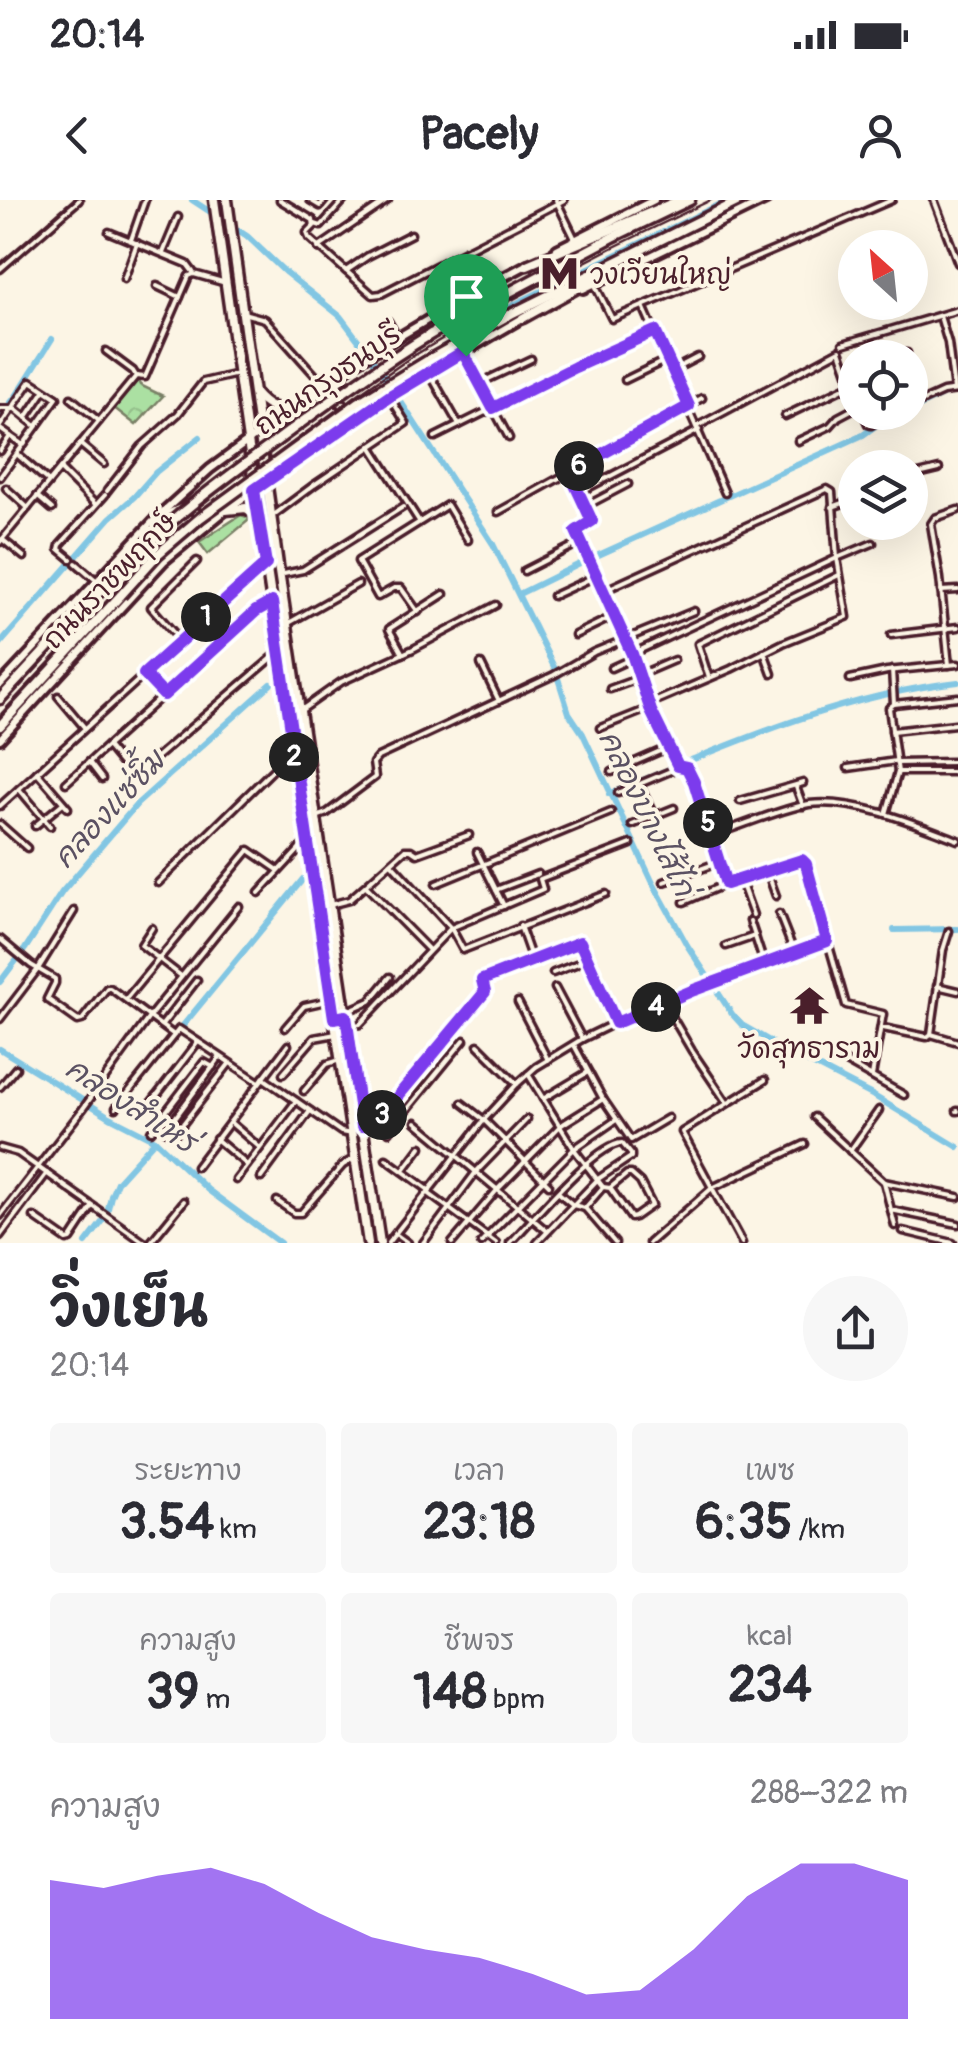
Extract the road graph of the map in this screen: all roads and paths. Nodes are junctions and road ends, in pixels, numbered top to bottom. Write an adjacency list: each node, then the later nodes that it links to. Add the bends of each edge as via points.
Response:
1 (79, 200): 31 (street)
2 (145, 200): 23 (street)
3 (214, 200): 35 (main road)
4 (228, 200): 41 (main road)
5 (280, 200): 18 (street)
6 (310, 200): 7 (street, via 320,206)
7 (325, 200)
8 (344, 200): 20 (street, via 329,220)
9 (654, 200): 24 (main road, ถนนกรุงธนบุรี)
10 (680, 200): 30 (main road)
11 (690, 200): 95 (main road, ถนนกรุงธนบุรี, bridge, via 430,334)
12 (741, 200): 26 (main road, ถนนกรุงธนบุรี)
13 (766, 200): 36 (main road, ถนนกรุงธนบุรี)
14 (892, 200): 39 (street)
15 (934, 200): 29 (street)
16 (384, 201): 27 (street)
17 (559, 201): 24 (street); 32 (street, via 381,294 371,294)
18 (292, 203): 20 (street)
19 (178, 217): 28 (street)
20 (315, 224): 27 (street, via 307,233)
21 (108, 232): 23 (street)
22 (411, 234): 32 (street)
23 (131, 240): 25 (street)
24 (575, 240): 30 (main road, ถนนกรุงธนบุรี)
25 (138, 243): 28 (street); 34 (street)
26 (654, 243): 43 (main road); 101 (main road, ถนนกรุงธนบุรี, bridge, via 432,358)
27 (318, 248): 32 (street)
28 (164, 253): 33 (street)
29 (958, 263)
30 (527, 265): 46 (main road, ถนนกรุงธนบุรี)
31 (0, 269)
32 (346, 271)
33 (194, 274): 35 (street); 38 (street)
34 (124, 279)
35 (226, 283): 57 (main road)
36 (594, 283): 39 (street, via 612,319); 43 (main road, ถนนกรุงธนบุรี)
37 (157, 286): 38 (street)
38 (180, 297): 58 (street, via 145,377)
39 (643, 306): 45 (street)
40 (958, 310): 42 (street)
41 (243, 312): 61 (street, via 264,319); 65 (main road)
42 (940, 314): 47 (street); 63 (street)
43 (524, 318): 50 (main road, ถนนกรุงธนบุรี)
44 (388, 321): 46 (street)
45 (655, 331): 53 (street); 73 (street)
46 (396, 337): 54 (main road, ถนนกรุงธนบุรี)
47 (856, 340)
48 (106, 350): 58 (street)
49 (838, 351): 82 (street)
50 (463, 352): 56 (main road, ถนนกรุงธนบุรี); 60 (street)
51 (698, 357): 55 (street)
52 (532, 359): 60 (street)
53 (668, 359): 55 (street); 59 (street)
54 (354, 363): 61 (main road, ถนนกรุงธนบุรี); 70 (main road, via 334,390)
55 (673, 370): 71 (street)
56 (429, 372): 66 (main road, ถนนกรุงธนบุรี); 79 (street)
57 (238, 374): 87 (main road); 111 (street, via 203,382)
58 (136, 376): 78 (street)
59 (625, 380)
60 (480, 383): 73 (street)
61 (324, 385): 72 (main road, ถนนกรุงธนบุรี)
62 (44, 390): 74 (street, via 31,380); 77 (street); 80 (street, via 56,399)
63 (956, 390): 69 (street)
64 (838, 391): 75 (street)
65 (254, 393): 72 (main road, via 272,409); 83 (main road)
66 (390, 396): 70 (main road, via 356,408); 92 (street, via 406,423); 104 (main road, ถนนกรุงธนบุรี)
67 (71, 398): 78 (street)
68 (702, 398): 71 (street)
69 (928, 399)
70 (338, 401): 91 (main road, via 323,403)
71 (688, 406): 82 (street); 99 (street)
72 (293, 408): 83 (main road, ถนนกรุงธนบุรี)
73 (493, 408): 79 (street); 86 (street)
74 (5, 409): 77 (street); 81 (street)
75 (784, 416)
76 (838, 416): 88 (street)
77 (26, 418): 80 (street)
78 (99, 421): 89 (street)
79 (459, 425): 85 (street)
80 (36, 426): 90 (street)
81 (0, 428): 84 (street)
82 (698, 428): 108 (street); 109 (street)
83 (260, 433): 87 (main road, ถนนกรุงธนบุรี); 91 (main road)
84 (10, 436): 90 (street); 93 (street)
85 (435, 438)
86 (509, 438)
87 (248, 441): 95 (main road); 123 (main road, ถนนราชพฤกษ์)
88 (798, 441)
89 (80, 444): 96 (street); 97 (street)
90 (23, 446): 94 (street)
91 (262, 446): 95 (main road); 104 (main road)
92 (371, 446): 122 (street); 124 (street)
93 (0, 451)
94 (18, 455): 102 (street); 103 (street)
95 (253, 455): 107 (main road); 177 (main road, ถนนราชพฤกษ์, bridge, via 146,542)
96 (104, 464)
97 (60, 469): 103 (street); 111 (street)
98 (939, 469): 100 (street)
99 (569, 472): 108 (street); 120 (street)
100 (928, 472)
101 (259, 474): 183 (main road, ถนนราชพฤกษ์, bridge, via 158,554)
102 (0, 477)
103 (50, 482): 110 (street)
104 (267, 483): 107 (main road, ถนนกรุงธนบุรี); 122 (main road)
105 (628, 484): 113 (street)
106 (6, 488): 116 (street)
107 (254, 490): 118 (main road, ถนนราชพฤกษ์); 121 (main road)
108 (580, 492): 113 (street)
109 (725, 493)
110 (37, 496): 116 (street); 117 (street)
111 (96, 504): 138 (street, via 59,549)
112 (838, 505): 115 (street)
113 (586, 506): 128 (street, via 592,521 576,530)
114 (404, 507): 135 (street, via 303,570)
115 (832, 507): 131 (street); 141 (street, via 828,489)
116 (28, 508): 126 (street)
117 (52, 509)
118 (226, 510): 121 (main road, via 246,508); 125 (main road, ถนนราชพฤกษ์)
119 (958, 510): 142 (street, via 932,522)
120 (498, 512)
121 (258, 516): 133 (main road)
122 (271, 517): 135 (main road)
123 (156, 518): 125 (main road, via 192,508 200,526); 138 (main road, ถนนราชพฤกษ์)
124 (419, 521): 127 (street, via 447,505); 148 (street, via 358,561 378,597 401,588)
125 (194, 535): 187 (main road, ถนนราชพฤกษ์)
126 (1, 540): 130 (street)
127 (468, 540)
128 (581, 542): 134 (street); 137 (street)
129 (873, 543): 131 (street)
130 (24, 557)
131 (837, 558): 136 (street); 160 (street)
132 (197, 562): 156 (street, via 151,607)
133 (266, 564): 145 (main road); 156 (street)
134 (524, 571)
135 (280, 575): 150 (main road)
136 (840, 575): 158 (street, via 847,617); 170 (street, via 698,644)
137 (596, 576): 141 (street); 144 (street)
138 (97, 581): 172 (main road, ถนนราชพฤกษ์)
139 (358, 584): 150 (street)
140 (958, 590): 142 (street)
141 (602, 591): 149 (street)
142 (940, 591): 152 (street)
143 (444, 594): 148 (street)
144 (553, 596)
145 (272, 602): 157 (main road); 174 (street)
146 (496, 605): 159 (street)
147 (694, 610): 155 (street)
148 (418, 612): 159 (street, via 390,629)
149 (614, 616): 154 (street); 155 (street)
150 (287, 624): 181 (main road)
151 (958, 627): 152 (street)
152 (945, 629): 153 (street); 164 (street)
153 (891, 634)
154 (575, 635)
155 (624, 639): 160 (street); 178 (street)
156 (180, 640): 167 (street)
157 (279, 652): 190 (main road); 196 (street)
158 (764, 652): 168 (street); 170 (street)
159 (403, 654): 181 (street, via 341,682)
160 (632, 656): 165 (street); 169 (street)
161 (674, 660): 169 (street)
162 (481, 664): 178 (street)
163 (958, 664): 164 (street)
164 (948, 665): 166 (street)
165 (611, 668)
166 (892, 670): 171 (street); 179 (street)
167 (144, 674): 174 (street); 185 (street)
168 (772, 674)
169 (640, 677): 173 (street); 180 (street)
170 (709, 678): 180 (street)
171 (850, 679)
172 (0, 685)
173 (610, 689)
174 (164, 695): 188 (street)
175 (58, 696): 185 (street)
176 (958, 697): 179 (street)
177 (0, 699)
178 (499, 701): 218 (street, via 378,758 375,777)
179 (894, 704): 186 (street)
180 (649, 706): 184 (street); 189 (street)
181 (300, 711): 218 (main road)
182 (956, 724): 186 (street)
183 (0, 726)
184 (600, 728)
185 (85, 729): 198 (street)
186 (892, 731): 192 (street)
187 (0, 739)
188 (106, 746): 191 (street); 194 (street)
189 (668, 747): 195 (street); 199 (street)
190 (293, 750): 227 (main road); 239 (street)
191 (89, 762): 202 (street); 203 (street)
192 (896, 762): 193 (street); 197 (street); 200 (street)
193 (953, 762)
194 (121, 763)
195 (678, 765): 205 (street); 225 (street, via 694,782)
196 (145, 767)
197 (848, 768)
198 (37, 772): 207 (street); 210 (street)
199 (612, 772)
200 (898, 772): 201 (street); 216 (street)
201 (958, 772)
202 (102, 780)
203 (66, 783)
204 (802, 783): 206 (street)
205 (638, 784): 208 (street); 217 (street)
206 (795, 784): 209 (street); 212 (street)
207 (19, 789): 211 (street); 219 (street)
208 (618, 792)
209 (740, 800)
210 (63, 802): 213 (street); 219 (street)
211 (0, 806)
212 (802, 806): 216 (street, via 832,803); 225 (street)
213 (68, 808)
214 (674, 808): 217 (street)
215 (611, 812): 233 (street)
216 (886, 814): 226 (street)
217 (654, 816): 221 (street)
218 (316, 817): 248 (main road)
219 (44, 819): 222 (street); 223 (street)
220 (0, 824): 229 (street)
221 (632, 825)
222 (35, 826)
223 (50, 826)
224 (470, 835): 232 (street, via 417,854 407,849)
225 (712, 836): 231 (street)
226 (958, 840)
227 (307, 841): 234 (street); 276 (main road)
228 (631, 844): 250 (street, via 540,879 543,889)
229 (27, 848)
230 (478, 852): 233 (street)
231 (720, 862): 238 (street); 241 (street)
232 (391, 863): 242 (street); 255 (street)
233 (482, 864): 240 (street); 243 (street)
234 (278, 870): 244 (street); 263 (street, via 250,849)
235 (767, 871): 237 (street); 246 (street); 259 (street, via 805,862)
236 (538, 874): 243 (street)
237 (740, 879): 241 (street); 257 (street)
238 (664, 882)
239 (158, 883)
240 (436, 884)
241 (726, 884): 247 (street)
242 (366, 886): 248 (street); 261 (street)
243 (496, 890): 250 (street)
244 (259, 893)
245 (606, 894): 253 (street)
246 (776, 896)
247 (684, 902)
248 (330, 905): 279 (main road)
249 (239, 906): 269 (street)
250 (504, 906): 255 (street)
251 (74, 911): 267 (street)
252 (779, 914): 262 (street)
253 (520, 926): 255 (street, via 463,950); 265 (street)
254 (152, 928): 263 (street, via 141,945)
255 (451, 928): 261 (street)
256 (949, 931): 272 (street)
257 (755, 936): 260 (street); 266 (street)
258 (0, 939): 267 (street)
259 (827, 941): 262 (street); 286 (street, via 846,1005 882,1013)
260 (726, 946)
261 (429, 950): 287 (street)
262 (795, 953): 266 (street)
263 (159, 958): 269 (street); 275 (street)
264 (587, 959): 265 (street, via 580,942); 268 (street); 283 (street)
265 (532, 961): 308 (street, via 482,980 485,992)
266 (765, 966): 278 (street)
267 (38, 969): 275 (street, via 56,981 47,999 78,1020 106,988); 282 (street)
268 (553, 973)
269 (181, 976): 280 (street)
270 (390, 977): 279 (street, via 370,1001)
271 (197, 980): 284 (street)
272 (937, 986): 274 (street); 288 (street)
273 (555, 988): 291 (street)
274 (958, 990)
275 (126, 999): 280 (street)
276 (331, 1000): 281 (main road); 285 (street, via 304,1006)
277 (518, 1002): 300 (street)
278 (664, 1003): 283 (street); 322 (street)
279 (346, 1014): 281 (main road); 287 (main road)
280 (150, 1016): 284 (street); 353 (street)
281 (334, 1018): 290 (main road)
282 (0, 1019)
283 (616, 1023): 291 (street)
284 (162, 1025): 289 (street)
285 (284, 1028)
286 (883, 1028): 288 (street); 309 (street)
287 (348, 1032): 290 (main road); 334 (main road)
288 (931, 1034): 294 (street)
289 (174, 1035): 293 (street, via 179,1029); 323 (street)
290 (336, 1036): 299 (main road); 306 (street, via 314,1038)
291 (582, 1039): 297 (street)
292 (464, 1040): 313 (street)
293 (198, 1042): 298 (street); 320 (street)
294 (958, 1042)
295 (288, 1045): 310 (street)
296 (478, 1045): 312 (street)
297 (574, 1045): 300 (street); 305 (street)
298 (220, 1057): 302 (street); 303 (street)
299 (340, 1060): 315 (street, via 327,1064); 339 (main road)
300 (548, 1060): 307 (street)
301 (842, 1060): 309 (street)
302 (230, 1063): 310 (street); 336 (street, via 174,1134)
303 (213, 1067): 333 (street, via 204,1062); 336 (street)
304 (16, 1068): 314 (street)
305 (588, 1072): 317 (street); 318 (street)
306 (284, 1074)
307 (528, 1074): 312 (street); 317 (street)
308 (415, 1076): 313 (street); 334 (street, via 378,1120)
309 (872, 1076): 316 (street)
310 (261, 1080): 319 (street); 331 (street)
311 (765, 1080): 322 (street)
312 (517, 1084): 329 (street)
313 (426, 1085): 338 (street)
314 (0, 1086)
315 (304, 1091)
316 (904, 1095)
317 (543, 1099): 335 (street)
318 (603, 1099): 330 (street); 335 (street)
319 (296, 1100): 325 (street); 345 (street)
320 (150, 1104)
321 (462, 1104): 329 (street)
322 (727, 1104): 366 (street, via 682,1132)
323 (116, 1108)
324 (878, 1110): 347 (street)
325 (310, 1111): 339 (street); 359 (street)
326 (814, 1117): 347 (street)
327 (527, 1118): 341 (street)
328 (668, 1118): 330 (street, via 634,1140)
329 (484, 1120): 341 (street); 348 (street)
330 (616, 1120): 346 (street)
331 (230, 1122): 340 (street); 345 (street)
332 (416, 1122): 348 (street)
333 (157, 1123): 336 (street); 337 (street)
334 (362, 1126): 393 (main road)
335 (560, 1126): 346 (street); 351 (street)
336 (166, 1130)
337 (151, 1131)
338 (389, 1132)
339 (352, 1134): 349 (main road)
340 (216, 1140): 354 (street); 355 (street)
341 (504, 1140): 351 (street); 357 (street)
342 (805, 1144): 366 (street)
343 (421, 1147): 356 (street)
344 (0, 1148): 353 (street)
345 (259, 1148): 355 (street)
346 (574, 1149): 352 (street); 360 (street)
347 (850, 1151): 363 (street)
348 (455, 1156): 357 (street); 368 (street)
349 (355, 1158): 371 (street, via 301,1213); 392 (main road)
350 (386, 1159): 356 (street)
351 (524, 1161): 360 (street); 367 (street)
352 (585, 1164): 361 (street); 361 (street, via 615,1143 632,1154); 369 (street)
353 (39, 1166): 358 (street); 379 (street)
354 (196, 1166)
355 (246, 1166): 362 (street)
356 (402, 1171): 368 (street)
357 (476, 1172): 367 (street); 376 (street)
358 (47, 1173): 375 (street); 388 (street)
359 (261, 1178)
360 (542, 1179): 364 (street); 374 (street)
361 (598, 1179): 365 (street); 373 (street)
362 (236, 1180)
363 (884, 1182): 370 (street); 378 (street)
364 (549, 1185)
365 (606, 1187): 365 (street, via 631,1218 652,1205 631,1174); 377 (street)
366 (712, 1188): 403 (street); 404 (street)
367 (498, 1189): 374 (street); 382 (street)
368 (429, 1192): 376 (street); 387 (street)
369 (559, 1192): 373 (street); 381 (street)
370 (958, 1197)
371 (277, 1200)
372 (184, 1201): 391 (street)
373 (573, 1205): 377 (street); 386 (street)
374 (517, 1206): 381 (street); 389 (street)
375 (92, 1207): 390 (street); 391 (street)
376 (448, 1207): 382 (street); 396 (street)
377 (585, 1208): 402 (street)
378 (890, 1210): 383 (street); 384 (street)
379 (0, 1215)
380 (34, 1217): 390 (street)
381 (533, 1220): 386 (street); 400 (street)
382 (469, 1222): 389 (street); 397 (street)
383 (958, 1224)
384 (894, 1226)
385 (902, 1231): 405 (street)
386 (548, 1232): 401 (street)
387 (397, 1234): 394 (street); 395 (street)
388 (0, 1236)
389 (488, 1236): 398 (street); 399 (street)
390 (66, 1242)
391 (147, 1243)
392 (368, 1243)
393 (380, 1243)
394 (388, 1243)
395 (408, 1243)
396 (423, 1243)
397 (452, 1243)
398 (482, 1243)
399 (496, 1243)
400 (510, 1243)
401 (537, 1243)
402 (615, 1243)
403 (649, 1243)
404 (742, 1243)
405 (953, 1243)

